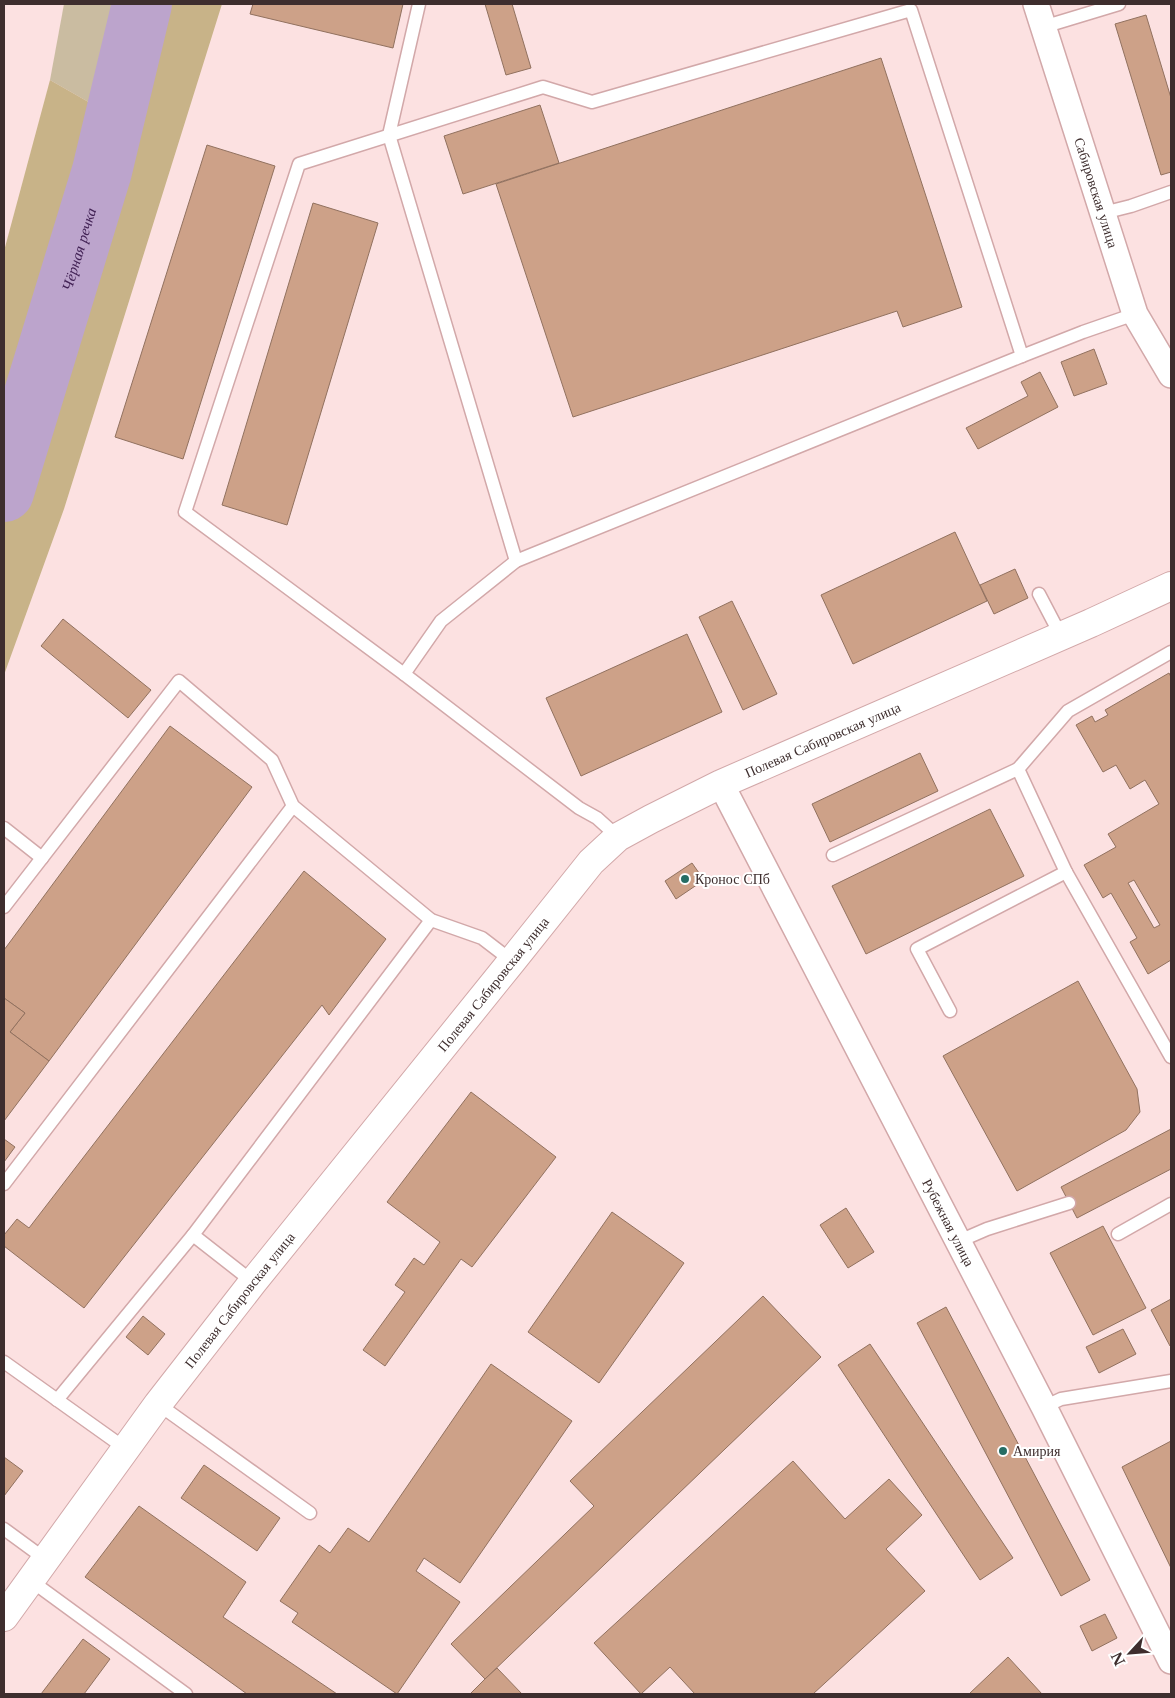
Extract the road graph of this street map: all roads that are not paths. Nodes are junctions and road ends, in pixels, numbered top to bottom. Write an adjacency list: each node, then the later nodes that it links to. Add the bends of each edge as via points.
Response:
1 (419, 4): 4 (lane)
2 (1119, 4): 3 (lane)
3 (1039, 15): 6 (street, Сабировская улица)
4 (389, 135): 8 (lane, via 543,87 592,102 911,10); 10 (lane); 15 (lane, via 300,164 185,512)
5 (1171, 192): 6 (lane)
6 (1103, 213): 7 (street, Сабировская улица)
7 (1135, 314): 8 (lane); 9 (street, Сабировская улица)
8 (1022, 356): 10 (lane)
9 (1171, 375)
10 (516, 561): 15 (lane, via 441,621)
11 (1171, 586): 13 (street, Полевая Сабировская улица)
12 (1039, 594): 13 (lane)
13 (1061, 636): 17 (street, Полевая Сабировская улица)
14 (1171, 652): 16 (lane, via 1068,710)
15 (404, 674): 20 (lane, via 579,808 597,818)
16 (1018, 769): 21 (lane); 23 (lane)
17 (721, 784): 20 (street, Полевая Сабировская улица); 34 (street, Рубежная улица)
18 (293, 806): 22 (lane, via 272,760 179,681); 25 (lane); 29 (lane)
19 (4, 828): 22 (lane)
20 (618, 838): 26 (street, Полевая Сабировская улица, via 591,862)
21 (833, 855)
22 (42, 858): 24 (lane)
23 (1066, 872): 27 (lane, via 917,949); 28 (lane)
24 (4, 907)
25 (431, 920): 26 (lane, via 482,938); 33 (lane)
26 (512, 961): 35 (street, Полевая Сабировская улица)
27 (950, 1011)
28 (1171, 1057)
29 (4, 1184)
30 (1069, 1203): 34 (lane)
31 (1171, 1204): 32 (lane)
32 (1118, 1234)
33 (193, 1235): 35 (lane); 38 (lane)
34 (957, 1242): 40 (street, Рубежная улица)
35 (253, 1282): 39 (street, Полевая Сабировская улица)
36 (4, 1362): 38 (lane)
37 (1171, 1381): 40 (lane, via 1062,1399)
38 (57, 1400): 41 (lane)
39 (158, 1404): 41 (street, Полевая Сабировская улица); 42 (lane)
40 (1044, 1407): 46 (street, Рубежная улица)
41 (126, 1449): 44 (street, Полевая Сабировская улица)
42 (310, 1513)
43 (4, 1529): 44 (lane)
44 (38, 1570): 45 (street, Полевая Сабировская улица); 47 (lane)
45 (4, 1617)
46 (1171, 1662)
47 (186, 1694)

